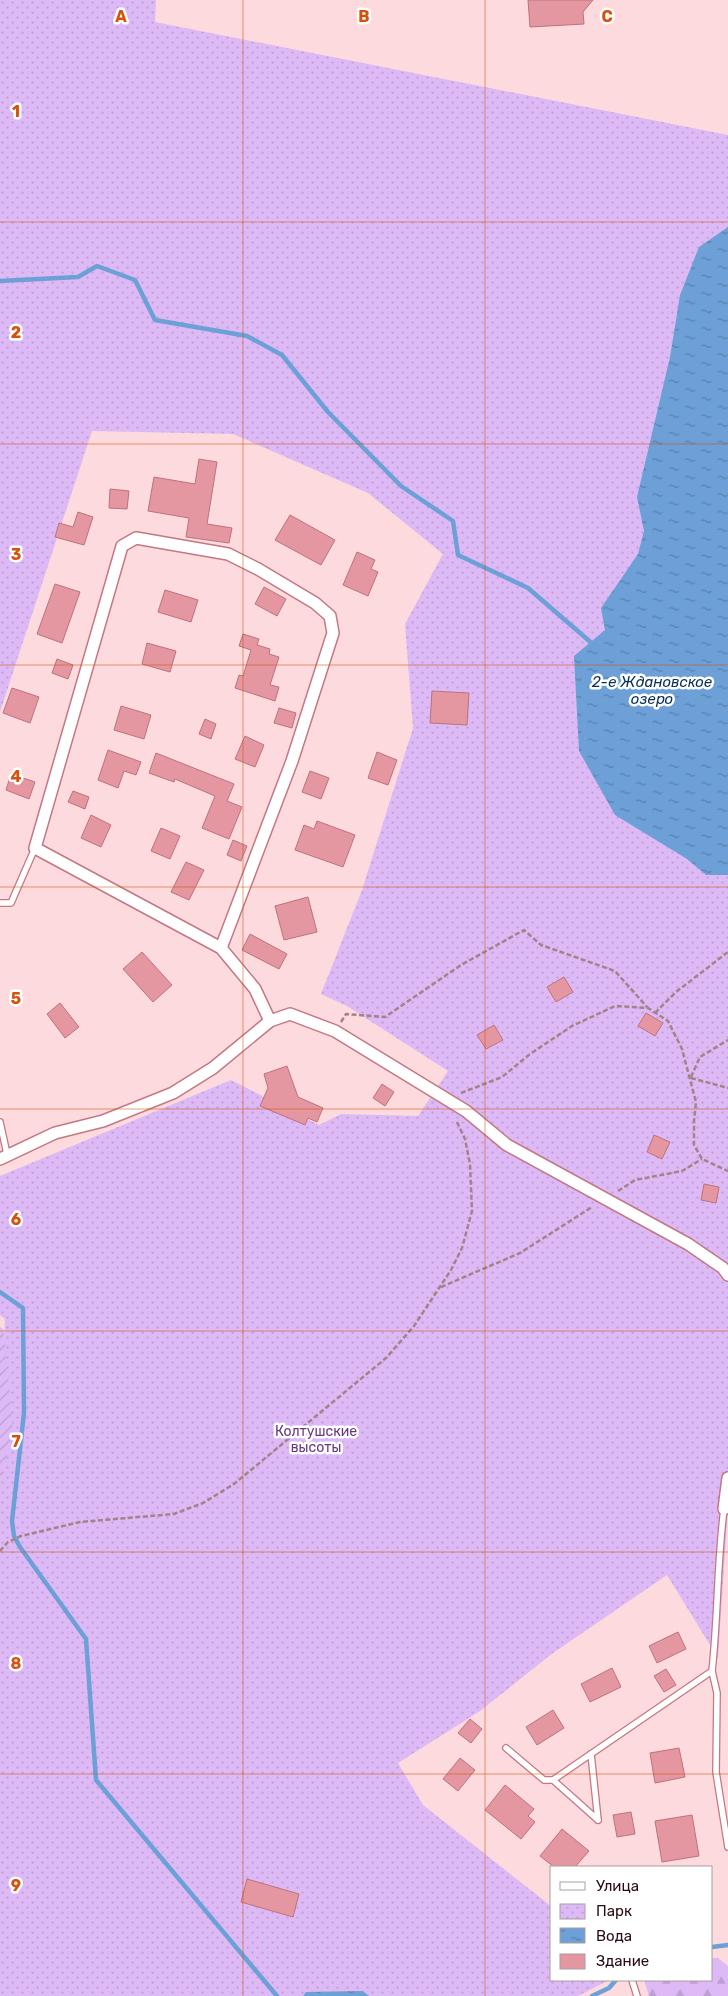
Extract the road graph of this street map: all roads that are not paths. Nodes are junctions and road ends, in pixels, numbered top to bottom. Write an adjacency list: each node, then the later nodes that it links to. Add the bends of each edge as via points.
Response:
1 (35, 848): 2 (lane, via 11,903); 3 (street); 3 (street, via 122,546 136,538 228,554 258,569 315,603 330,616 333,633 292,761)
2 (0, 903)
3 (221, 948): 4 (street, via 255,989)
4 (270, 1020): 6 (street, via 213,1068 173,1093 103,1121 55,1133); 7 (street, via 290,1014 335,1031 466,1111 507,1145 688,1244)
5 (0, 1122): 6 (lane)
6 (4, 1156)
7 (728, 1275)
8 (728, 1478): 9 (street)
9 (724, 1510): 10 (lane, via 718,1626)
10 (712, 1671): 12 (lane); 14 (lane, via 717,1693 716,1772)
11 (506, 1748): 13 (lane, via 544,1780)
12 (592, 1754): 13 (lane); 13 (lane, via 598,1820)
13 (553, 1780)
14 (728, 1846)
15 (632, 1981): 16 (lane)
16 (637, 1996)

